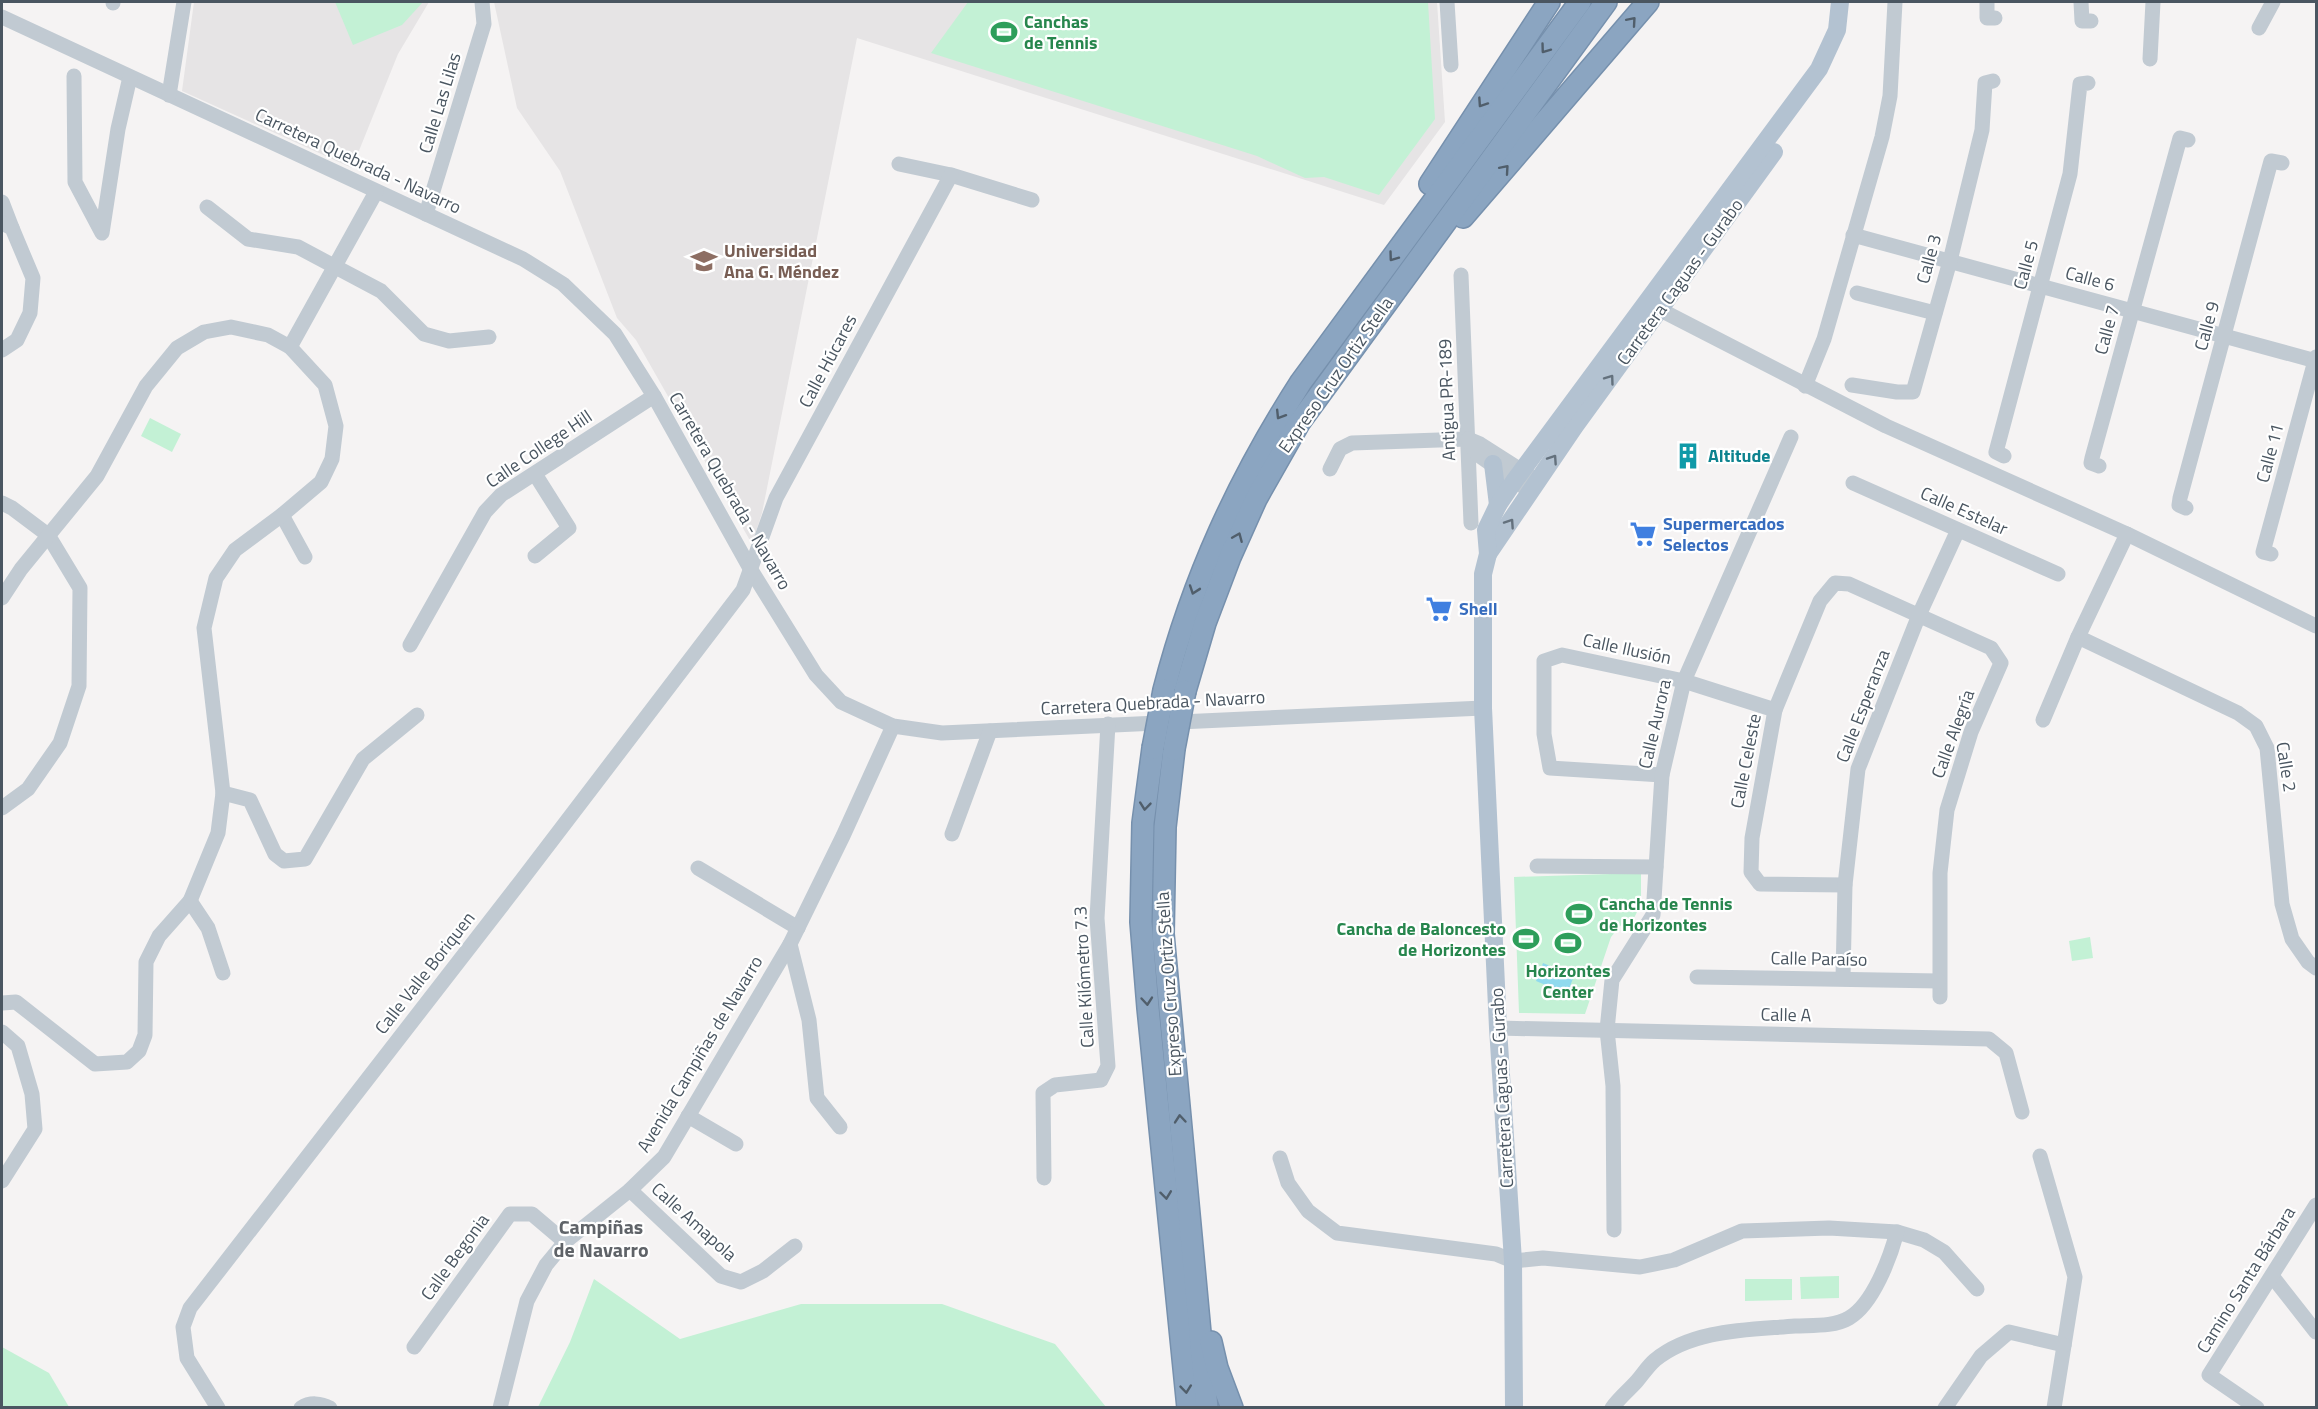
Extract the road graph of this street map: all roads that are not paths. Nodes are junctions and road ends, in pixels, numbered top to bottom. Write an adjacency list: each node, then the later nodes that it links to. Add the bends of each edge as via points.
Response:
1 (184, 2): 25 (street)
2 (482, 2): 34 (street, Calle Las Lilas, via 484,24)
3 (1447, 2): 20 (street)
4 (1549, 2): 36 (highway, one-way to 36, via 1427,189)
5 (1580, 2): 36 (highway, Expreso Cruz Ortiz Stella, one-way to 36)
6 (1606, 2): 38 (highway, Expreso Cruz Ortiz Stella)
7 (1648, 2): 38 (highway, one-way to 7, via 1465,215)
8 (1840, 2): 44 (main road, Carretera Caguas - Gurabo, via 1837,30 1819,69)
9 (1852, 2): 44 (main road, Carretera Caguas - Gurabo, via 1849,31 1829,74)
10 (1895, 2): 37 (street, via 1890,96)
11 (1987, 2): 16 (street, via 1987,18)
12 (2081, 2): 17 (street, via 2082,21)
13 (2153, 2): 19 (street)
14 (2273, 2): 18 (street)
15 (2, 17): 22 (street, Carretera Quebrada - Navarro)
16 (1995, 18)
17 (2091, 21)
18 (2259, 28)
19 (2151, 59)
20 (1450, 64)
21 (74, 76): 22 (street, via 75,182 102,233)
22 (130, 77): 25 (street, Carretera Quebrada - Navarro)
23 (1993, 81): 39 (street, Calle 3, via 1985,82 1982,130)
24 (2088, 83): 42 (street, Calle 5, via 2080,84 2070,174)
25 (169, 95): 30 (street, Carretera Quebrada - Navarro)
26 (2188, 140): 45 (street, Calle 7, via 2180,138)
27 (2282, 163): 47 (street, Calle 9, via 2271,161)
28 (899, 164): 29 (street)
29 (951, 175): 31 (street); 77 (street, Calle Húcares, via 776,498)
30 (376, 192): 34 (street, Carretera Quebrada - Navarro); 40 (street)
31 (1032, 200)
32 (2, 202): 35 (street)
33 (207, 207): 40 (street, via 248,239 298,247)
34 (426, 214): 54 (street, Carretera Quebrada - Navarro, via 523,259 563,284 615,334)
35 (7, 226): 50 (street, via 33,278 30,314 17,340)
36 (1413, 229): 93 (highway, Expreso Cruz Ortiz Stella, one-way to 93, bridge, via 1301,382 1245,475 1200,574 1164,690)
37 (1853, 235): 39 (street, Calle 6); 53 (street, via 1824,339)
38 (1433, 238): 93 (highway, Expreso Cruz Ortiz Stella, one-way to 38, bridge, via 1218,586 1268,476 1318,394)
39 (1950, 261): 42 (street, Calle 6); 46 (street, Calle 3)
40 (335, 266): 48 (street, via 381,291 424,334 449,341); 49 (street)
41 (1461, 275): 56 (street, Antigua PR-189)
42 (2041, 286): 45 (street, Calle 6); 57 (street, Calle 5, via 1996,452)
43 (1857, 293): 46 (street)
44 (1653, 307): 53 (street); 62 (main road, Carretera Caguas - Gurabo); 64 (main road, Carretera Caguas - Gurabo, one-way to 44)
45 (2132, 310): 47 (street, Calle 6); 59 (street, Calle 7, via 2092,458 2091,463)
46 (1935, 313): 52 (street, Calle 3, via 1913,392)
47 (2225, 336): 51 (street, Calle 6); 67 (street, Calle 9, via 2180,498 2179,505)
48 (489, 337)
49 (290, 347): 68 (street, via 325,385 336,426 332,459 321,482); 72 (street, via 268,335 231,327 204,332 177,348 146,386 97,477)
50 (2, 350)
51 (2316, 359): 74 (street, Calle 11, via 2264,552)
52 (1852, 385)
53 (1805, 386): 71 (street)
54 (654, 396): 61 (street, Calle College Hill); 77 (street, Carretera Quebrada - Navarro)
55 (1791, 437): 85 (street, Calle Aurora)
56 (1468, 439): 58 (street, via 1477,454); 60 (street, via 1352,443 1340,449); 62 (street, via 1480,444); 69 (street, Antigua PR-189)
57 (2004, 456)
58 (1493, 464): 62 (street); 66 (main road)
59 (2099, 466)
60 (1330, 469)
61 (535, 474): 75 (street, via 569,528); 84 (street, Calle College Hill, via 501,495 485,512)
62 (1518, 476): 64 (street); 66 (main road, Carretera Caguas - Gurabo)
63 (1853, 483): 70 (street, Calle Estelar)
64 (1534, 487): 73 (main road, Carretera Caguas - Gurabo, one-way to 64)
65 (2, 503): 72 (street)
66 (1498, 505): 73 (main road, Carretera Caguas - Gurabo, via 1486,530)
67 (2186, 508)
68 (282, 515): 76 (street); 95 (street, via 235,550 216,578 204,628)
69 (1472, 523)
70 (1958, 530): 78 (street, Calle Estelar); 81 (street, Calle Esperanza)
71 (2127, 534): 82 (street); 83 (street)
72 (48, 535): 80 (street); 96 (street, via 80,588 79,686 60,743 28,789)
73 (1488, 554): 86 (main road, Carretera Caguas - Gurabo, via 1483,574)
74 (2271, 554)
75 (535, 556)
76 (305, 557)
77 (751, 570): 91 (street, Carretera Quebrada - Navarro, via 816,675 840,702); 136 (street, Calle Valle Boriquen, via 743,590 190,1308 183,1327 187,1358)
78 (2058, 574)
79 (1846, 584): 81 (street, Calle Alegría); 87 (street, Calle Celeste, via 1835,583 1820,601)
80 (2, 598)
81 (1919, 615): 101 (street, Calle Esperanza, via 1858,769); 109 (street, Calle Alegría, via 1991,648 2001,663 1971,732 1947,810 1940,873)
82 (2316, 626)
83 (2078, 637): 89 (street); 105 (street, Calle 2, via 2238,713 2256,726 2267,747 2283,904 2292,939)
84 (410, 645)
85 (1684, 681): 87 (street, Calle Ilusión); 94 (street, Calle Aurora); 94 (street, Calle Ilusión, via 1562,655 1544,661 1544,734 1550,768)
86 (1483, 708): 90 (street, Carretera Quebrada - Navarro); 112 (main road, Carretera Caguas - Gurabo)
87 (1775, 710): 101 (street, Calle Celeste, via 1752,838 1751,872 1760,884)
88 (417, 715): 95 (street, via 363,759 305,859 284,861 276,854 250,800)
89 (2043, 720)
90 (1108, 724): 92 (street, Carretera Quebrada - Navarro); 121 (street, Calle Kilómetro 7.3, via 1097,918 1108,1066 1101,1080 1055,1085 1043,1094)
91 (892, 726): 92 (street, Carretera Quebrada - Navarro, via 942,733); 103 (street, Avenida Campiñas de Navarro)
92 (990, 731): 97 (street)
93 (1163, 749): 127 (highway, Expreso Cruz Ortiz Stella, one-way to 93, via 1163,934); 140 (highway, Expreso Cruz Ortiz Stella, one-way to 140, via 1143,823 1141,922)
94 (1662, 775): 99 (street, Calle Aurora)
95 (223, 794): 102 (street, via 218,833)
96 (2, 808)
97 (952, 834)
98 (1537, 866): 99 (street)
99 (1656, 867): 113 (street, Calle Aurora, via 1653,915 1612,980)
100 (698, 868): 103 (street)
101 (1845, 885): 108 (street, Calle Esperanza)
102 (190, 901): 106 (street, via 208,928); 111 (street, via 159,936 146,962 145,1035 139,1051 127,1062 95,1064 16,1002)
103 (798, 928): 104 (street, Avenida Campiñas de Navarro)
104 (790, 944): 116 (street, Avenida Campiñas de Navarro); 117 (street, via 809,1020 817,1098)
105 (2316, 968)
106 (223, 973)
107 (1697, 977): 108 (street, Calle Paraíso)
108 (1843, 978): 109 (street, Calle Paraíso)
109 (1939, 981): 110 (street, Calle Alegría)
110 (1940, 997)
111 (2, 1003)
112 (1498, 1028): 113 (street, Calle A); 130 (main road, Carretera Caguas - Gurabo)
113 (1607, 1030): 115 (street, Calle A, via 1989,1039 2007,1053); 125 (street, Calle Aurora, via 1613,1086)
114 (2, 1032): 122 (street, via 18,1046 32,1094 35,1129)
115 (2022, 1112)
116 (688, 1116): 118 (street); 123 (street, Avenida Campiñas de Navarro, via 664,1157)
117 (840, 1127)
118 (736, 1144)
119 (2040, 1156): 134 (street, via 2075,1276)
120 (1280, 1158): 130 (street, via 1288,1183 1308,1211 1337,1233 1496,1254)
121 (1044, 1178)
122 (2, 1181)
123 (630, 1190): 128 (street, Avenida Campiñas de Navarro); 129 (street, Calle Amapola, via 721,1276 741,1282 764,1271)
124 (2316, 1205): 131 (street, Camino Santa Bárbara)
125 (1614, 1230)
126 (1897, 1232): 130 (street, via 1829,1228 1742,1231 1674,1260 1640,1267 1543,1258); 132 (street, via 1924,1240 1944,1252); 144 (street, via 1881,1276 1863,1305 1850,1317 1833,1323 1734,1331 1689,1342 1653,1362)
127 (1190, 1235): 141 (highway, Expreso Cruz Ortiz Stella); 142 (highway, via 1200,1264 1217,1368)
128 (566, 1242): 135 (street, Calle Begonia, via 532,1214 510,1214); 139 (street, Avenida Campiñas de Navarro, via 546,1265 527,1300)
129 (795, 1246)
130 (1513, 1261): 143 (main road, Carretera Caguas - Gurabo)
131 (2272, 1276): 133 (street); 147 (street, Camino Santa Bárbara, via 2209,1375)
132 (1977, 1289)
133 (2316, 1332)
134 (2064, 1345): 145 (street, via 2009,1332 1981,1356); 146 (street)
135 (414, 1347)
136 (218, 1407)
137 (301, 1407): 138 (street)
138 (330, 1407)
139 (500, 1407)
140 (1188, 1407)
141 (1207, 1407)
142 (1232, 1407)
143 (1514, 1407)
144 (1612, 1407)
145 (1945, 1407)
146 (2055, 1407)
147 (2256, 1407)

